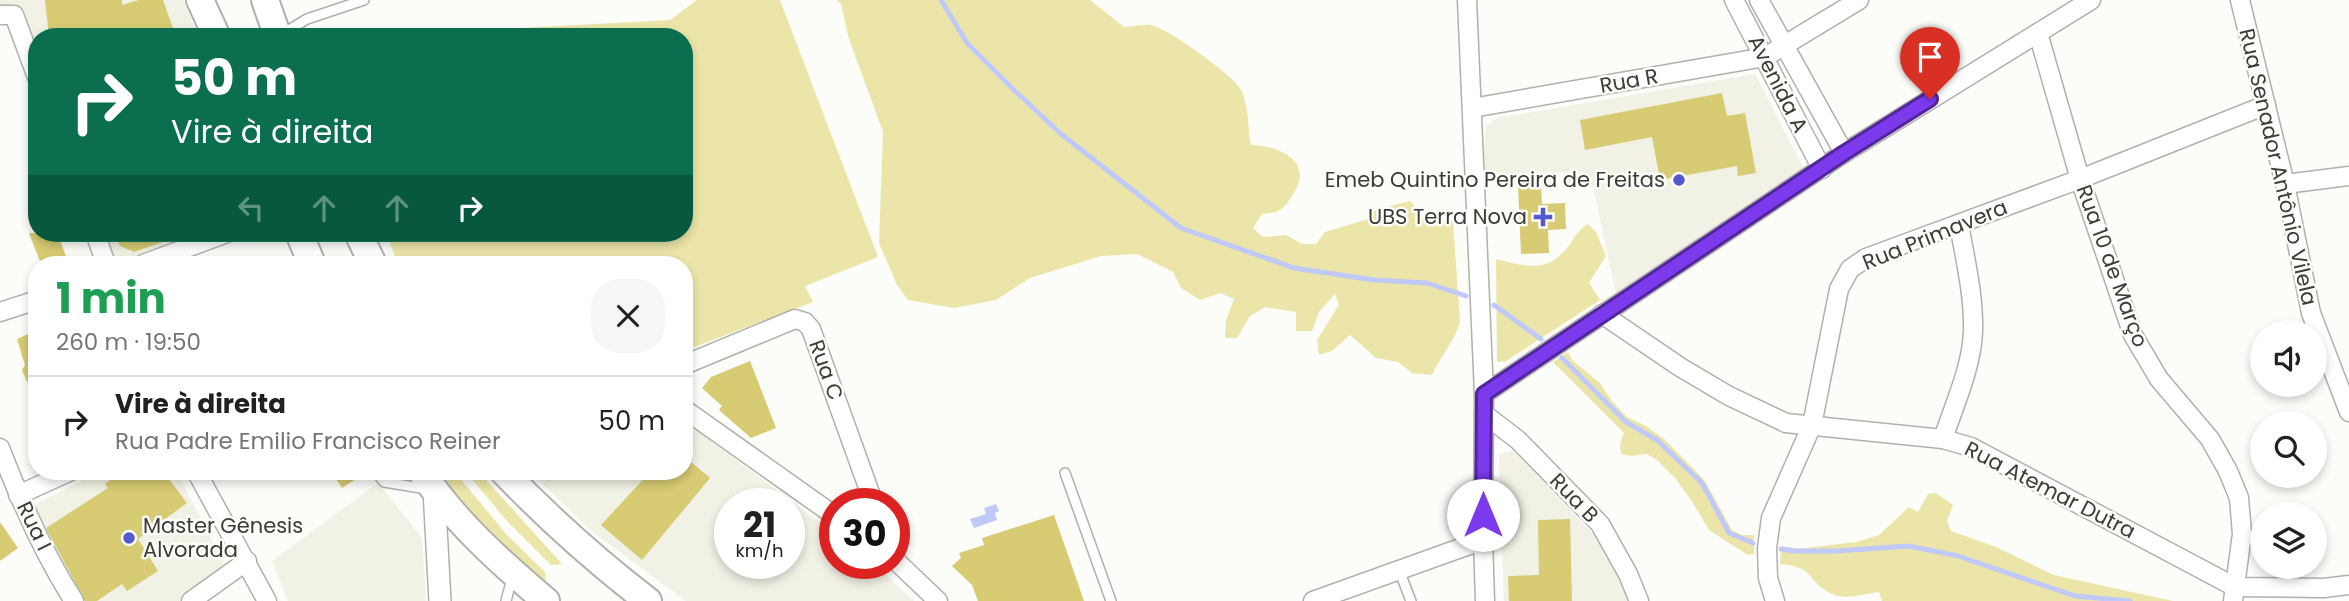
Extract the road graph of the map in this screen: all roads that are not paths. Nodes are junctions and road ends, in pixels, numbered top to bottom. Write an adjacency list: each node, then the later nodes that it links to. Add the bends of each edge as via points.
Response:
1 (200, 0): 11 (main road)
2 (265, 0): 12 (main road)
3 (363, 0): 13 (lane)
4 (1467, 0): 19 (street)
5 (1734, 0): 17 (street, Avenida A)
6 (1759, 0): 15 (street, Avenida A)
7 (1859, 0): 15 (street, Rua R)
8 (2091, 0): 14 (street)
9 (2240, 0): 18 (street, Rua Senador Antônio Vilela)
10 (0, 15): 16 (street, via 14,15)
11 (213, 28)
12 (275, 28)
13 (292, 28)
14 (2038, 33): 20 (street); 23 (street, Rua 10 de Março)
15 (1782, 45): 17 (street, Rua R); 20 (street, Avenida A)
16 (28, 53)
17 (1765, 57): 19 (street, Rua R); 21 (street, Avenida A)
18 (2266, 105): 23 (street, Rua Primavera); 24 (street, Rua Senador Antônio Vilela)
19 (1472, 108): 32 (street)
20 (1844, 153): 21 (street)
21 (1822, 169): 30 (street)
22 (2349, 176): 24 (street)
23 (2080, 179): 25 (street, Rua Primavera); 54 (street, Rua 10 de Março, via 2133,335 2159,379 2210,439 2239,498 2242,534)
24 (2285, 184): 33 (street, Rua Senador Antônio Vilela, via 2311,313)
25 (1959, 224): 36 (street, Rua Primavera, via 1866,258 1850,270 1839,289); 37 (street, via 1973,333)
26 (203, 242): 27 (street)
27 (165, 256)
28 (28, 303): 29 (street)
29 (0, 312)
30 (1602, 314): 32 (street); 36 (street, Rua Atemar Dutra, via 1679,368 1729,396 1786,423)
31 (693, 361): 45 (street, Rua C, via 795,319 805,322)
32 (1484, 394): 34 (street)
33 (2349, 412)
34 (1484, 414): 48 (street); 67 (street, Rua B, via 1518,440 1600,524)
35 (693, 415): 47 (street)
36 (1812, 425): 37 (street, Rua Atemar Dutra); 68 (street, Rua Primavera, via 1771,518 1768,578)
37 (1943, 439): 54 (street, Rua Atemar Dutra, via 1996,459)
38 (0, 447): 46 (street, Rua I)
39 (1065, 473): 63 (lane)
40 (51, 480): 46 (street)
41 (201, 480): 49 (street)
42 (382, 480): 43 (lane)
43 (428, 480): 51 (main road); 58 (street)
44 (512, 480): 61 (main road, via 573,540)
45 (868, 488)
46 (18, 495): 55 (street, Rua I)
47 (819, 505)
48 (1483, 540): 50 (street); 66 (street)
49 (247, 561): 56 (street); 57 (street)
50 (1399, 570): 64 (street); 65 (lane)
51 (513, 573): 59 (lane); 60 (main road)
52 (910, 574): 62 (street)
53 (2349, 584): 54 (street, Rua Atemar Dutra)
54 (2234, 594)
55 (74, 601)
56 (191, 601)
57 (267, 601)
58 (440, 601)
59 (506, 601)
60 (546, 601)
61 (648, 601)
62 (938, 601)
63 (1111, 601)
64 (1313, 601)
65 (1411, 601)
66 (1485, 601)
67 (1639, 601)
68 (1774, 601)

